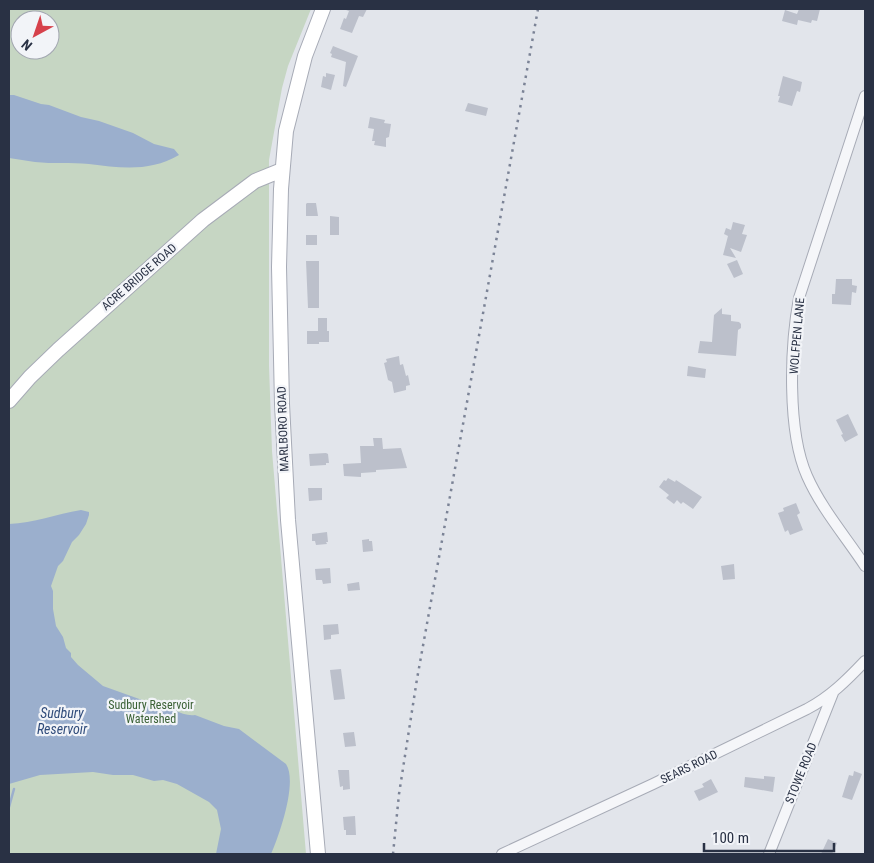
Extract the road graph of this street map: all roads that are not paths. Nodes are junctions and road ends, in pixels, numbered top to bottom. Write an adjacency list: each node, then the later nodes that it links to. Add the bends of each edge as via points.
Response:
1 (323, 9): 3 (main road, MARLBORO ROAD, via 305,56 290,112)
2 (865, 96): 5 (street, WOLFPEN LANE, via 802,286 797,310 793,383 796,438 802,463 813,488)
3 (282, 170): 4 (main road, ACRE BRIDGE ROAD, via 255,181 203,220 58,350); 8 (main road, MARLBORO ROAD, via 279,287 287,501)
4 (9, 401)
5 (865, 566)
6 (865, 661): 7 (street, SEARS ROAD)
7 (833, 692): 9 (street, SEARS ROAD, via 782,722); 10 (street, STOWE ROAD)
8 (318, 854)
9 (502, 854)
10 (769, 854)

